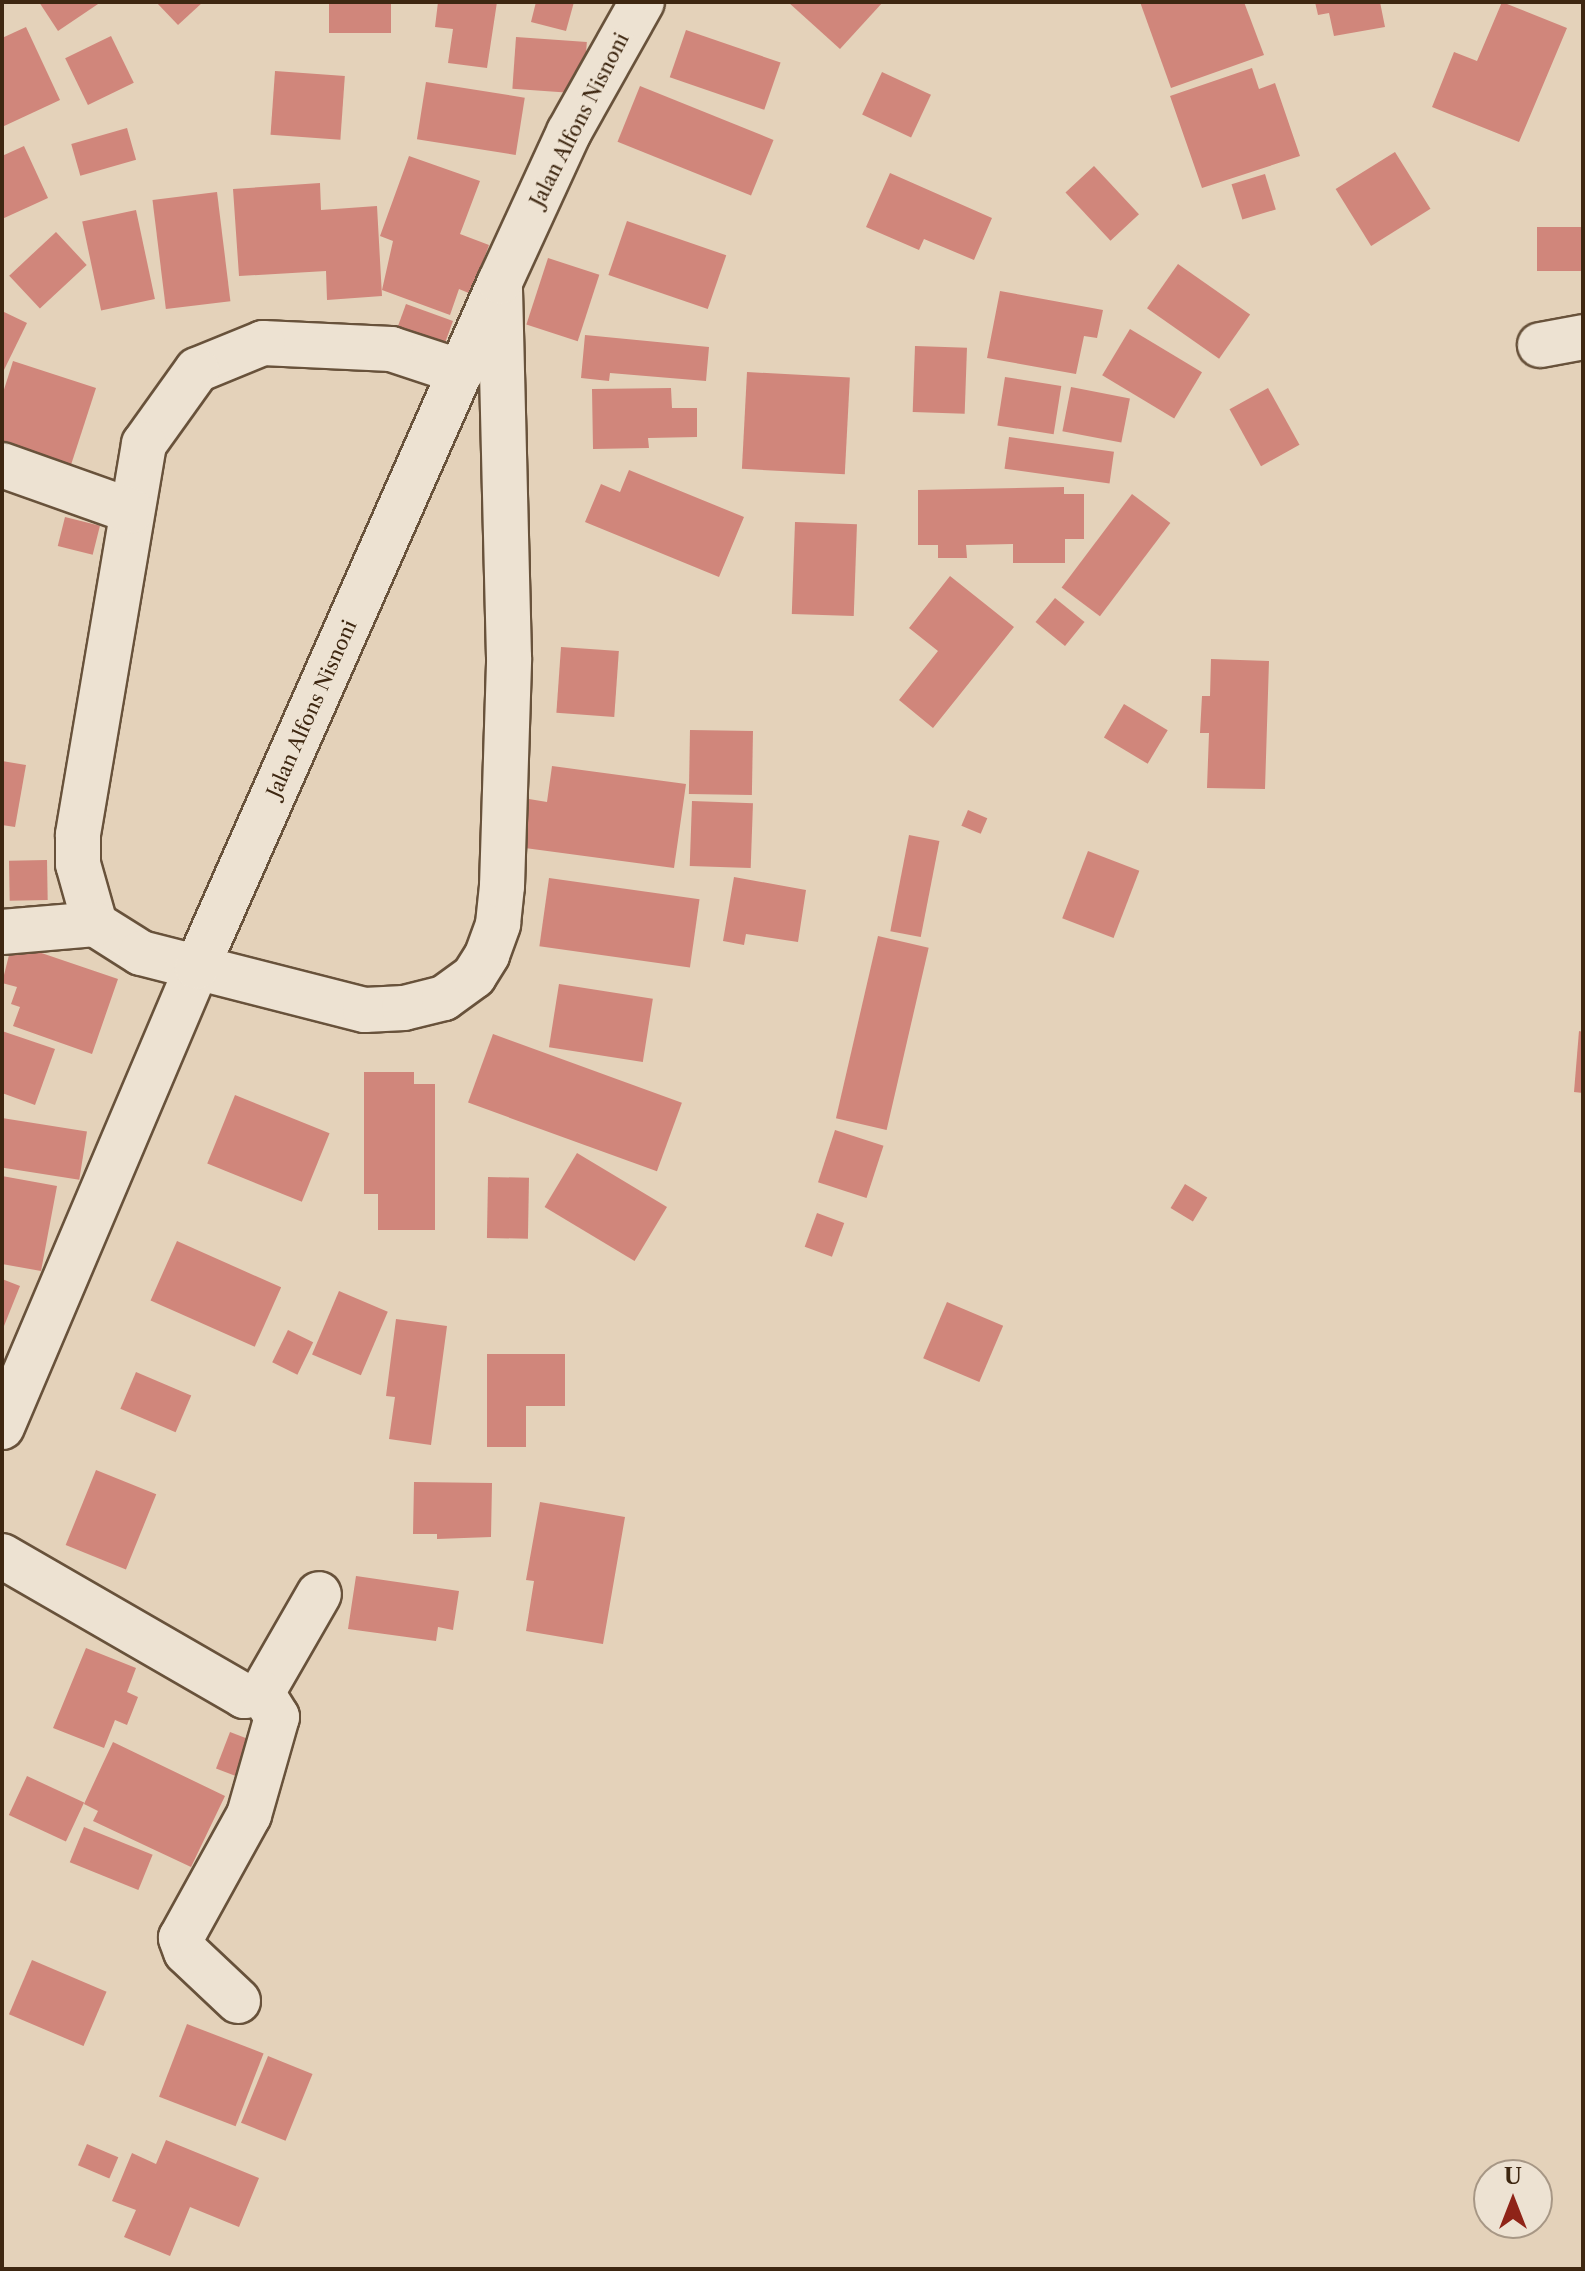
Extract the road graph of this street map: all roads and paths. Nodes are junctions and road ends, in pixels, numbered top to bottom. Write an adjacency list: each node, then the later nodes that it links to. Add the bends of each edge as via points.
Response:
1 (642, 2): 2 (street, Jalan Alfons Nisnoni, via 569,132)
2 (500, 282): 5 (street, Jalan Alfons Nisnoni); 10 (street, via 509,658 502,886 498,924 487,955 457,990 404,1008 365,1010)
3 (1583, 337): 4 (street)
4 (1540, 345)
5 (461, 372): 7 (street, via 391,349 320,342 263,343 228,354 197,370 144,444); 10 (street, Jalan Alfons Nisnoni)
6 (2, 465): 7 (street)
7 (131, 511): 8 (street, via 78,835 78,864)
8 (95, 924): 9 (street); 10 (street, via 141,953)
9 (2, 932)
10 (197, 967): 11 (street, Jalan Alfons Nisnoni)
11 (2, 1427)
12 (2, 1556): 14 (street, via 244,1696)
13 (319, 1594): 14 (street)
14 (262, 1693): 15 (street, via 277,1717 249,1815 181,1938 186,1952)
15 (238, 2001)

